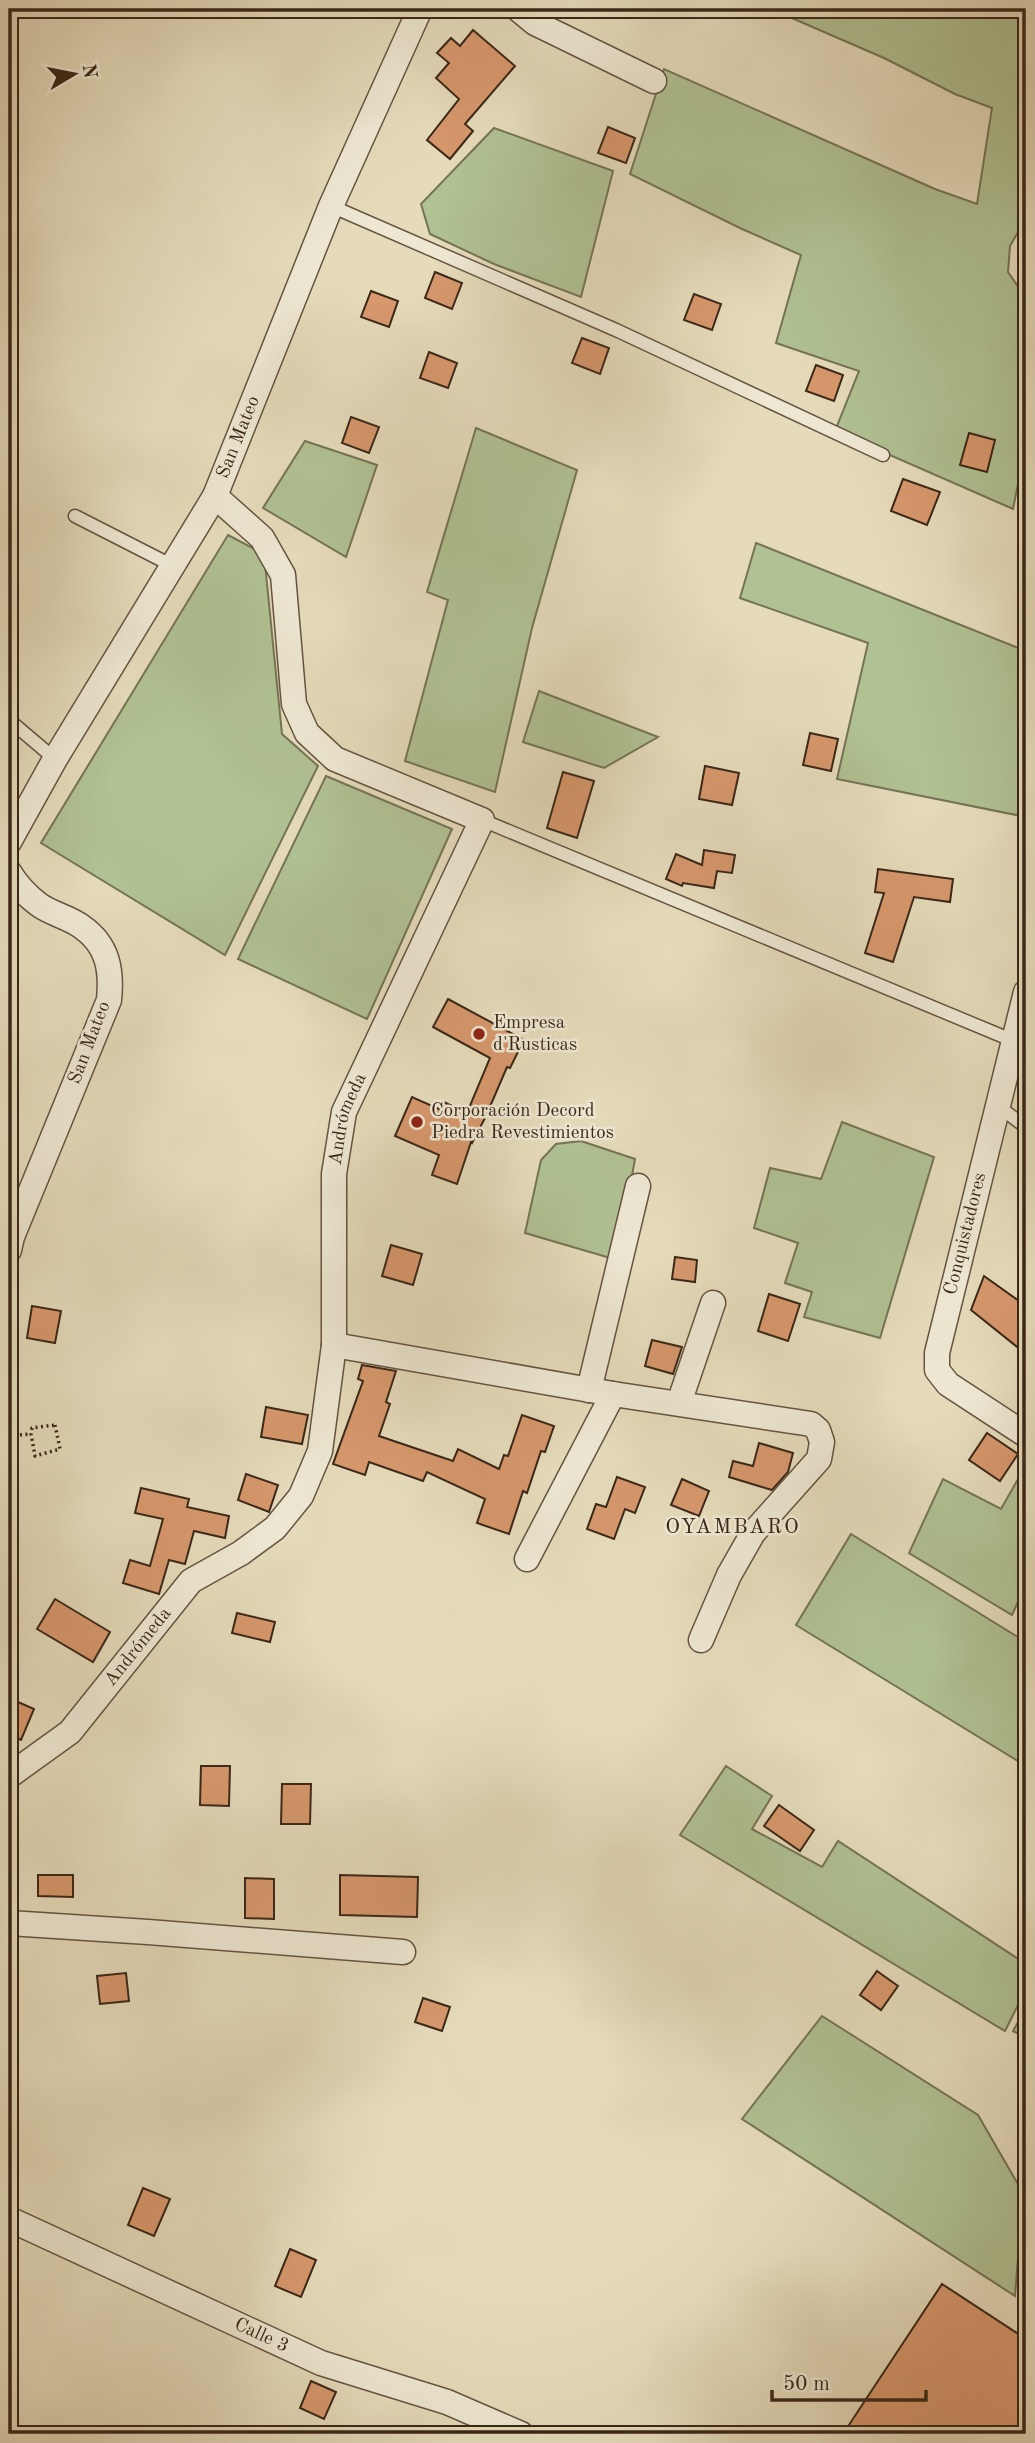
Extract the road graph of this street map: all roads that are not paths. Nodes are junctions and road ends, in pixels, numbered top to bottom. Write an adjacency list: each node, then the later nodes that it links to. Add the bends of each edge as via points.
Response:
1 (420, 9): 4 (street, San Mateo)
2 (518, 9): 3 (street, via 535,23)
3 (654, 81)
4 (331, 206): 5 (lane, via 615,330); 6 (street, San Mateo)
5 (883, 455)
6 (215, 496): 8 (street, San Mateo); 11 (street, via 262,538 283,575 294,704 307,733 335,759)
7 (75, 516): 8 (lane)
8 (173, 566): 10 (street, San Mateo)
9 (9, 720): 10 (lane)
10 (55, 759): 12 (street, San Mateo)
11 (482, 820): 15 (lane); 21 (street, Andrómeda, via 344,1112 334,1174)
12 (9, 842)
13 (9, 872): 19 (street, San Mateo, via 21,890 82,927 103,948 111,975 109,1000)
14 (1026, 992): 15 (street, Conquistadores)
15 (1014, 1041): 16 (street, Conquistadores)
16 (998, 1107): 17 (lane); 24 (street, Conquistadores, via 937,1353 937,1370 948,1384)
17 (1026, 1127)
18 (638, 1186): 22 (street)
19 (9, 1250)
20 (713, 1303): 23 (street)
21 (334, 1345): 22 (street); 27 (street, Andrómeda, via 320,1451 301,1496 275,1528 191,1581 70,1732)
22 (601, 1392): 23 (street); 25 (street)
23 (679, 1404): 26 (street, via 811,1424 822,1442 819,1459 753,1533)
24 (1026, 1435)
25 (527, 1559)
26 (701, 1640)
27 (9, 1776)
28 (9, 1923): 29 (street)
29 (402, 1952)
30 (9, 2219): 31 (street, Calle 3, via 321,2363 447,2402)
31 (521, 2434)

